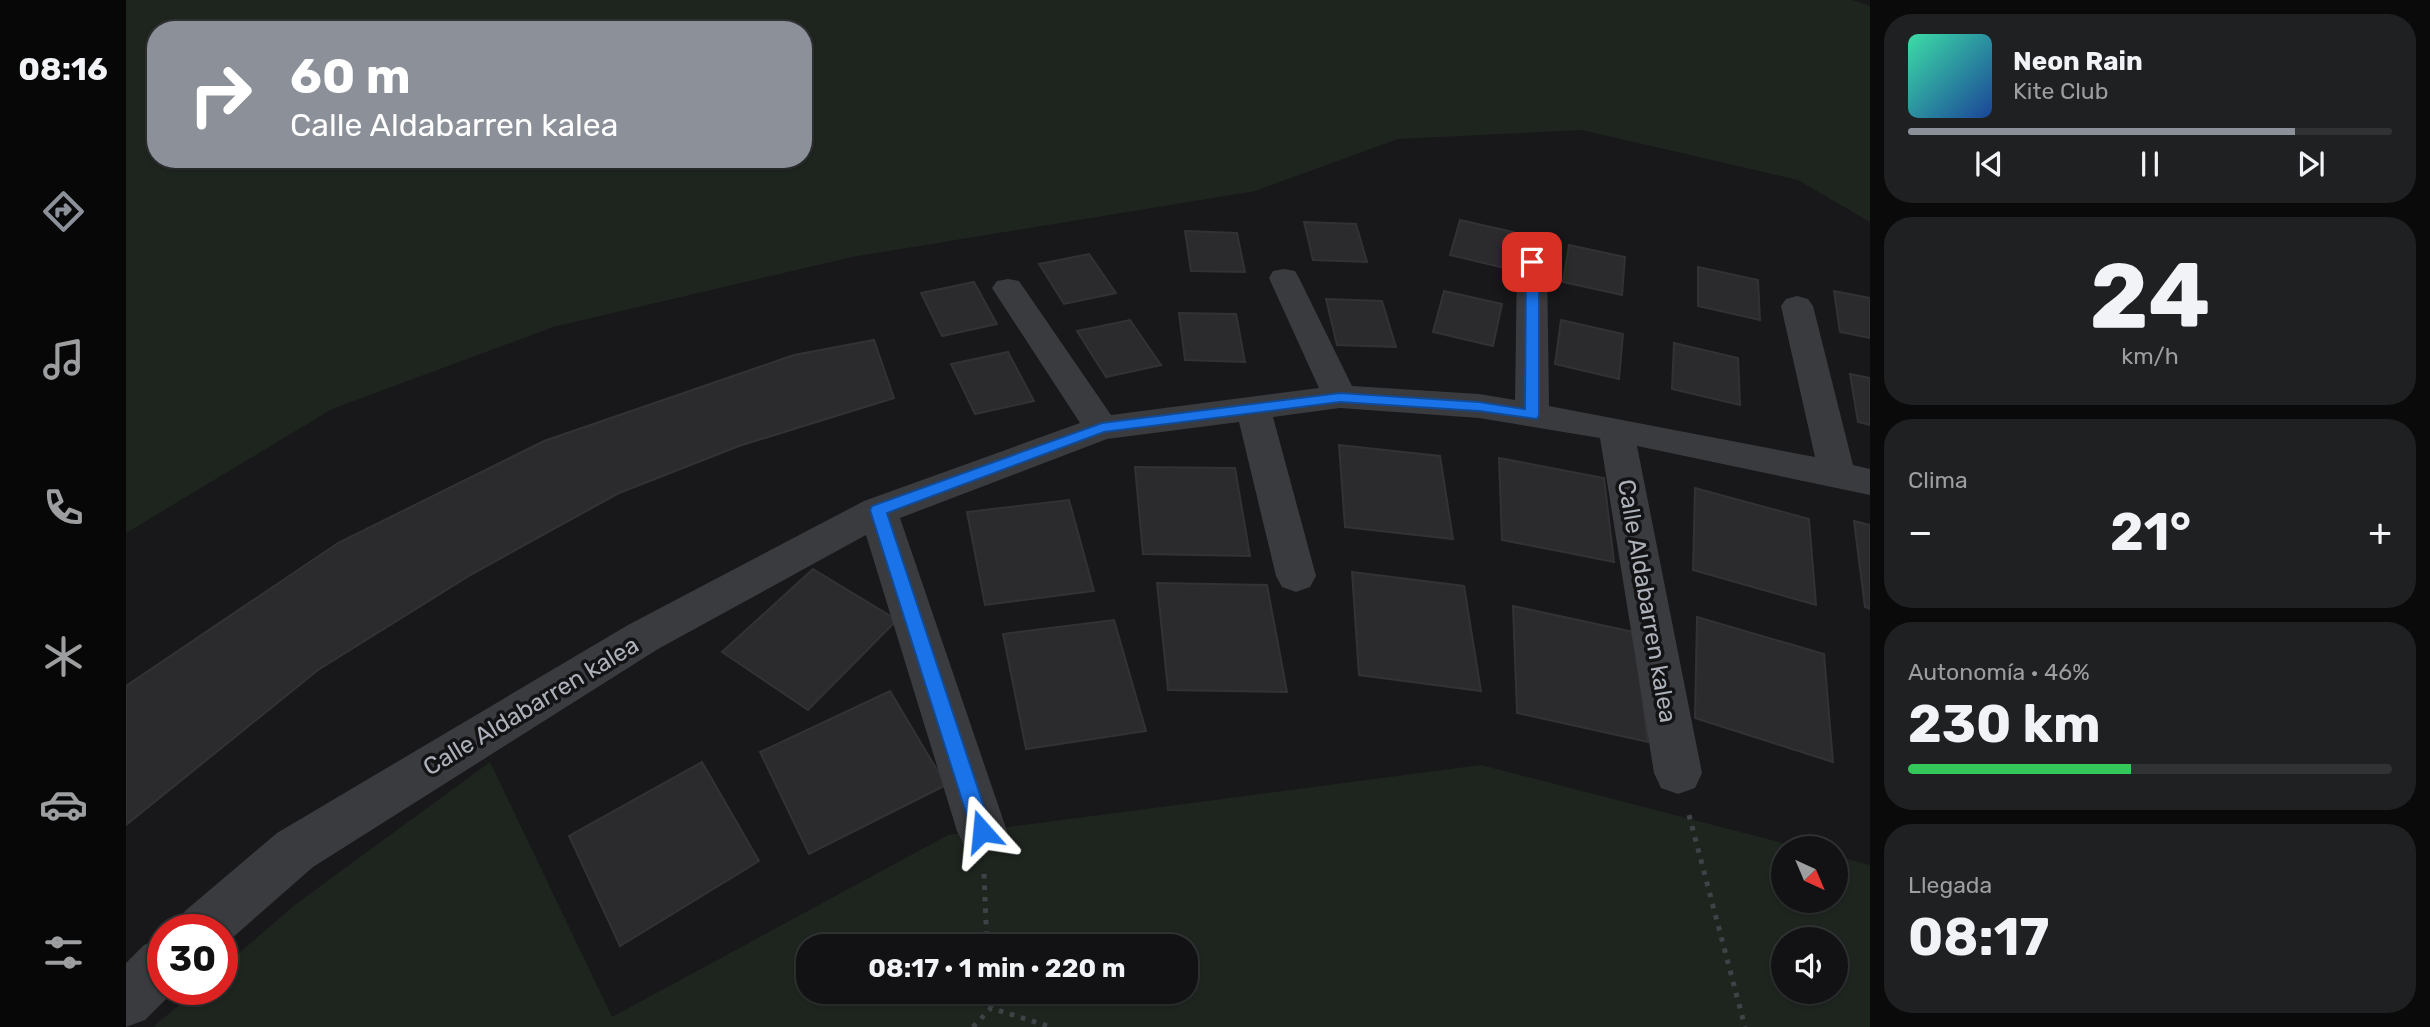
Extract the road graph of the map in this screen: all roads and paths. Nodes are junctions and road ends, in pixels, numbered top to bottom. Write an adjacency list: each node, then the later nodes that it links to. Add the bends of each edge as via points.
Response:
1 (1532, 262): 7 (street)
2 (1284, 278): 5 (street)
3 (1008, 288): 8 (street)
4 (1797, 306): 10 (street, Calle Aldabarren kalea)
5 (1340, 397): 6 (street, Calle Aldabarren kalea); 7 (street, Calle Aldabarren kalea, via 1479,406)
6 (1253, 408): 8 (street, Calle Aldabarren kalea); 12 (street)
7 (1532, 415): 9 (street, Calle Aldabarren kalea)
8 (1102, 428): 11 (street, Calle Aldabarren kalea)
9 (1616, 429): 10 (street, Calle Aldabarren kalea); 13 (street, Calle Aldabarren kalea)
10 (1853, 479)
11 (878, 510): 14 (street); 15 (street, Calle Aldabarren kalea, via 643,637 295,850)
12 (1296, 576)
13 (1678, 773): 23 (path)
14 (982, 831): 16 (path)
15 (220, 914)
16 (987, 934)
17 (147, 980): 18 (street)
18 (126, 1000)
19 (990, 1004): 20 (path)
20 (990, 1008): 21 (path); 22 (path)
21 (973, 1027)
22 (1051, 1027)
23 (1745, 1027)

